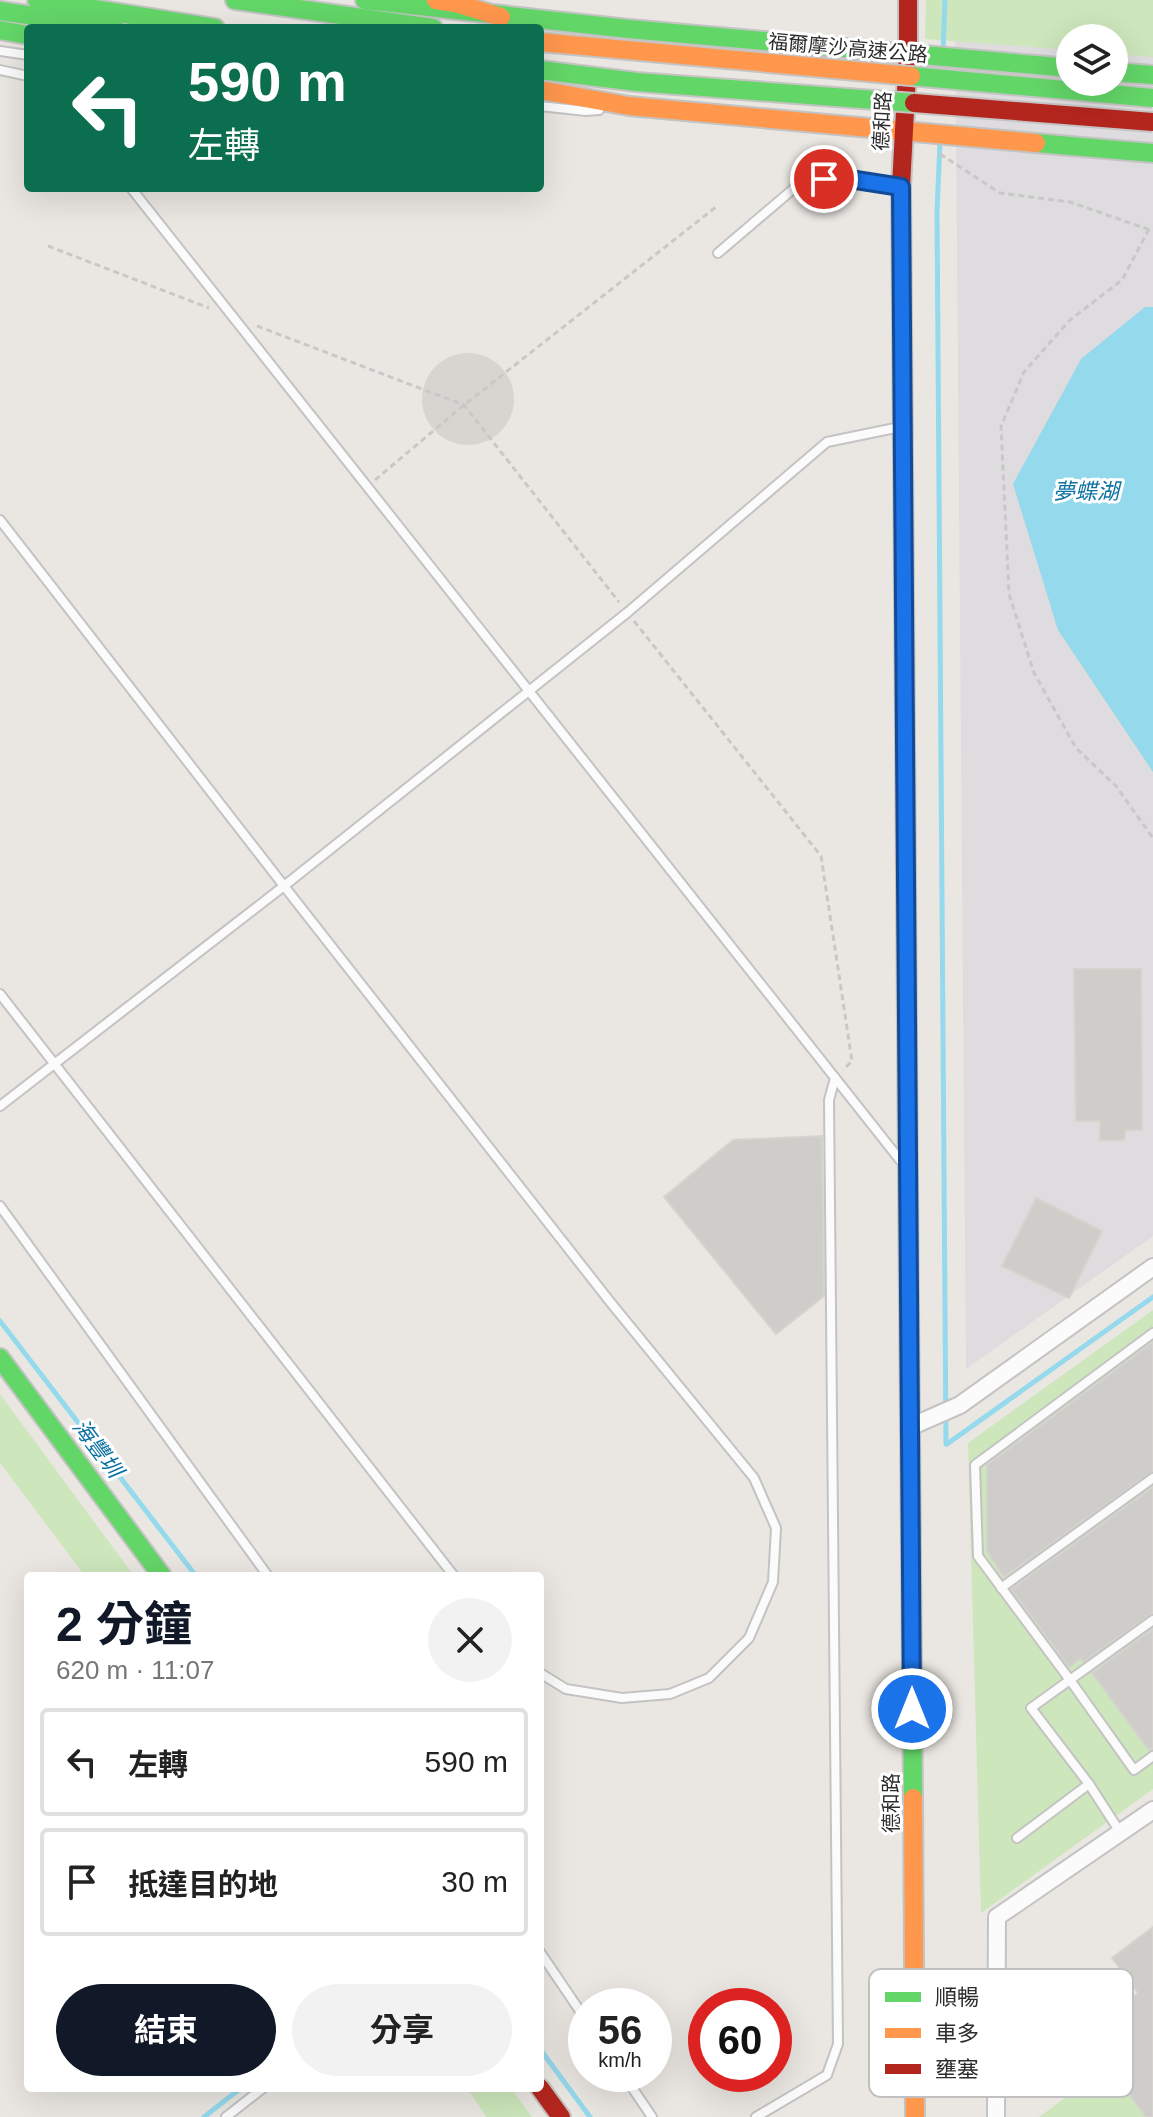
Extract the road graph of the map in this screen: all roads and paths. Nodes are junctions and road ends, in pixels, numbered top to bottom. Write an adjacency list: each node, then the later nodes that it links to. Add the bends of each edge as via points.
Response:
1 (37, 0): 10 (main road)
2 (235, 0): 11 (main road)
3 (365, 0): 8 (main road)
4 (436, 0): 8 (main road)
5 (476, 0): 12 (lane)
6 (908, 0): 18 (main road, 德和路)
7 (0, 11): 9 (main road)
8 (501, 17): 12 (main road)
9 (88, 24)
10 (190, 24)
11 (405, 24)
12 (607, 27): 18 (main road)
13 (0, 30): 14 (main road)
14 (24, 34)
15 (544, 42): 26 (main road, 福爾摩沙高速公路, bridge)
16 (0, 51): 17 (lane)
17 (24, 54)
18 (908, 54): 19 (main road); 30 (main road, 德和路)
19 (1056, 67)
20 (0, 70): 23 (lane)
21 (544, 70): 29 (main road, bridge)
22 (1128, 73): 24 (main road)
23 (24, 75)
24 (1153, 75)
25 (544, 91): 28 (main road)
26 (1153, 98)
27 (544, 106): 28 (lane, via 586,111)
28 (629, 106): 30 (main road)
29 (1153, 122)
30 (903, 131): 31 (main road); 33 (main road, 德和路)
31 (1153, 153)
32 (939, 154): 36 (path, via 1000,193 1070,202)
33 (901, 187): 38 (lane, via 843,178 805,179); 41 (main road, 德和路)
34 (134, 192): 39 (lane)
35 (716, 207): 40 (path)
36 (1151, 230): 46 (path, via 1122,280 1070,320 1024,372 1001,426 1009,594 1034,673 1076,748 1116,786)
37 (48, 246): 39 (path)
38 (718, 253)
39 (232, 316): 40 (path); 42 (lane)
40 (464, 405): 42 (path); 44 (path)
41 (903, 427): 44 (lane, via 827,442); 52 (main road, 德和路)
42 (367, 487): 45 (lane)
43 (0, 520): 47 (lane)
44 (628, 612): 45 (lane); 50 (path, via 821,856 852,1061)
45 (528, 691): 47 (lane); 50 (lane)
46 (1153, 838)
47 (284, 886): 49 (lane); 64 (lane, via 754,1478 776,1528 773,1582 749,1638 709,1678 670,1694 622,1698 566,1689)
48 (0, 994): 49 (lane)
49 (53, 1065): 51 (lane); 61 (lane)
50 (835, 1078): 52 (lane); 83 (lane, via 829,1100 838,2044 827,2075)
51 (0, 1106)
52 (908, 1170): 57 (main road, 德和路)
53 (0, 1206): 60 (lane)
54 (1153, 1267): 57 (street, via 960,1405)
55 (1153, 1333): 62 (lane, via 975,1465 978,1556)
56 (0, 1358): 59 (main road)
57 (910, 1427): 72 (main road, 德和路)
58 (1153, 1478): 62 (lane)
59 (159, 1572)
60 (265, 1572)
61 (451, 1572)
62 (1001, 1588): 65 (lane)
63 (1153, 1620): 65 (lane)
64 (544, 1675)
65 (1070, 1680): 66 (lane, via 1134,1770); 67 (lane, via 1031,1708)
66 (1153, 1756)
67 (1089, 1784): 69 (lane); 70 (lane)
68 (1153, 1810): 69 (street)
69 (1121, 1833): 73 (street, via 997,1917)
70 (1017, 1838)
71 (544, 1958): 74 (lane)
72 (914, 1969)
73 (997, 1969)
74 (568, 1993)
75 (258, 2092): 80 (lane)
76 (543, 2092): 81 (main road)
77 (635, 2092): 82 (lane)
78 (915, 2097): 84 (main road, 德和路)
79 (996, 2097): 85 (street)
80 (226, 2117)
81 (561, 2117)
82 (652, 2117)
83 (756, 2117)
84 (915, 2117)
85 (996, 2117)

